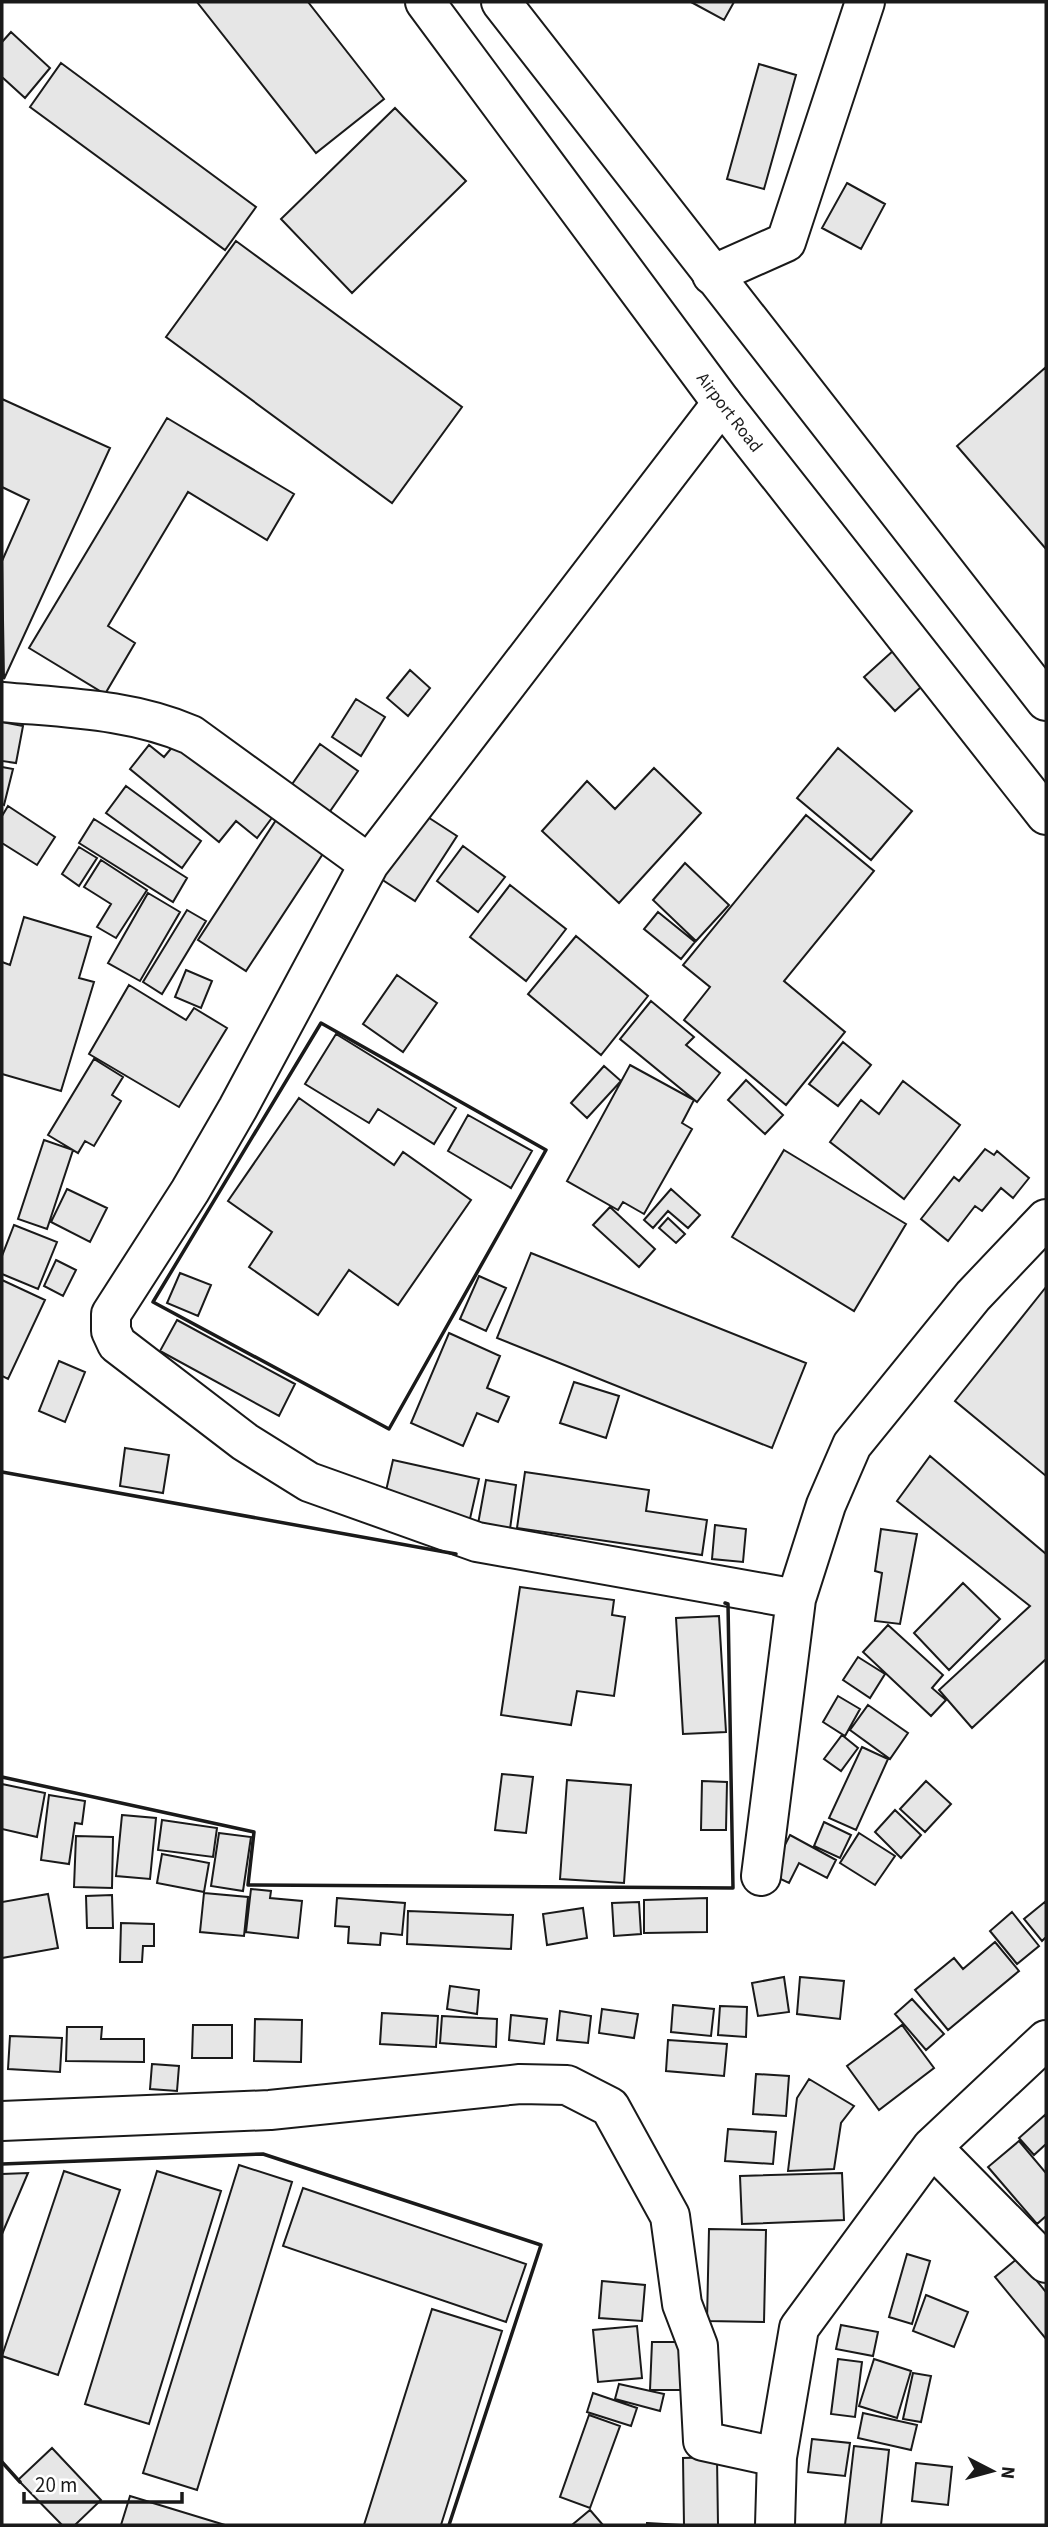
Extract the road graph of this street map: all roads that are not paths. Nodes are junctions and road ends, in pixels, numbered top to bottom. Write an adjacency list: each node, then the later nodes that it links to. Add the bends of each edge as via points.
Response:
1 (425, 2): 5 (street, Airport Road)
2 (501, 2): 4 (street)
3 (864, 2): 4 (street, via 786,242)
4 (712, 275): 6 (street)
5 (722, 404): 8 (street, Airport Road); 9 (street)
6 (1046, 701)
7 (2, 702): 9 (street, via 131,714 191,735)
8 (1046, 815)
9 (369, 864): 11 (street, via 238,1108 111,1314 117,1344 245,1442 310,1482 477,1542)
10 (1046, 1219): 11 (street, via 973,1296 852,1445 826,1505)
11 (796, 1598): 12 (street)
12 (761, 1876)
13 (1046, 2040): 15 (street)
14 (2, 2121): 17 (street, via 270,2110 520,2084 567,2085 610,2107 670,2216 682,2304 698,2346 703,2441)
15 (932, 2147): 16 (street); 17 (street, via 799,2328)
16 (1046, 2263)
17 (778, 2457): 18 (street)
18 (775, 2525)

